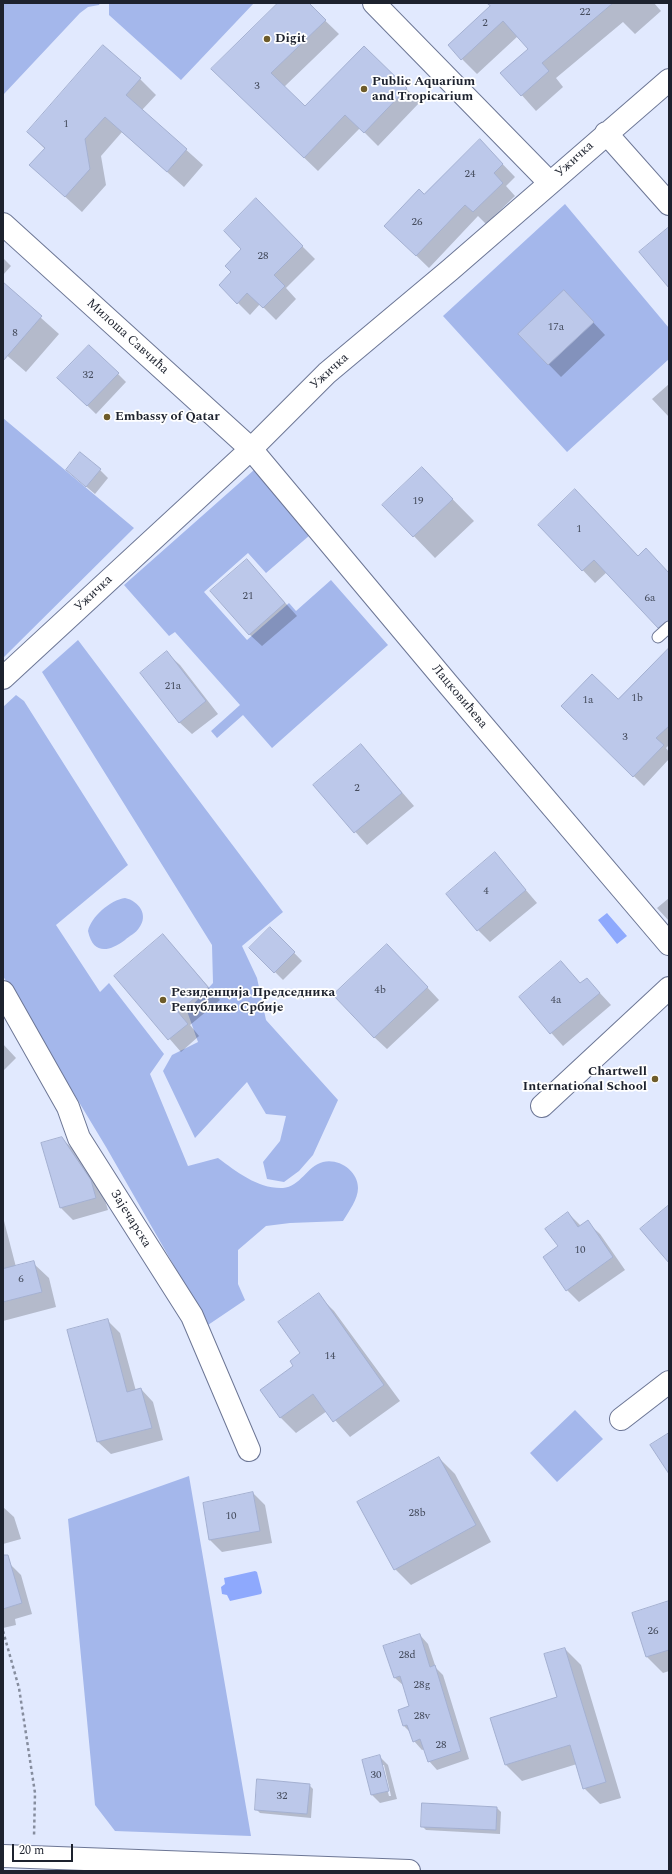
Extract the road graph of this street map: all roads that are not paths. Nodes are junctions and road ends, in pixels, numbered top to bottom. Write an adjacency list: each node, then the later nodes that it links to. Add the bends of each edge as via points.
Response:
1 (374, 3): 4 (street)
2 (669, 80): 3 (street, Ужичка)
3 (606, 133): 4 (street, Ужичка); 5 (street)
4 (550, 183): 7 (street, Ужичка, via 327,373)
5 (669, 204)
6 (3, 224): 7 (street, Милоша Савчића)
7 (251, 449): 10 (street, Ужичка); 11 (street, Лацковићева)
8 (669, 627): 9 (lane)
9 (658, 637)
10 (3, 678)
11 (669, 944)
12 (669, 988): 14 (street)
13 (3, 992): 17 (street, Зајечарска, via 68,1107 79,1138 192,1316)
14 (542, 1106)
15 (669, 1382): 16 (street)
16 (621, 1419)
17 (249, 1450)
18 (3, 1856): 19 (street)
19 (409, 1871)

